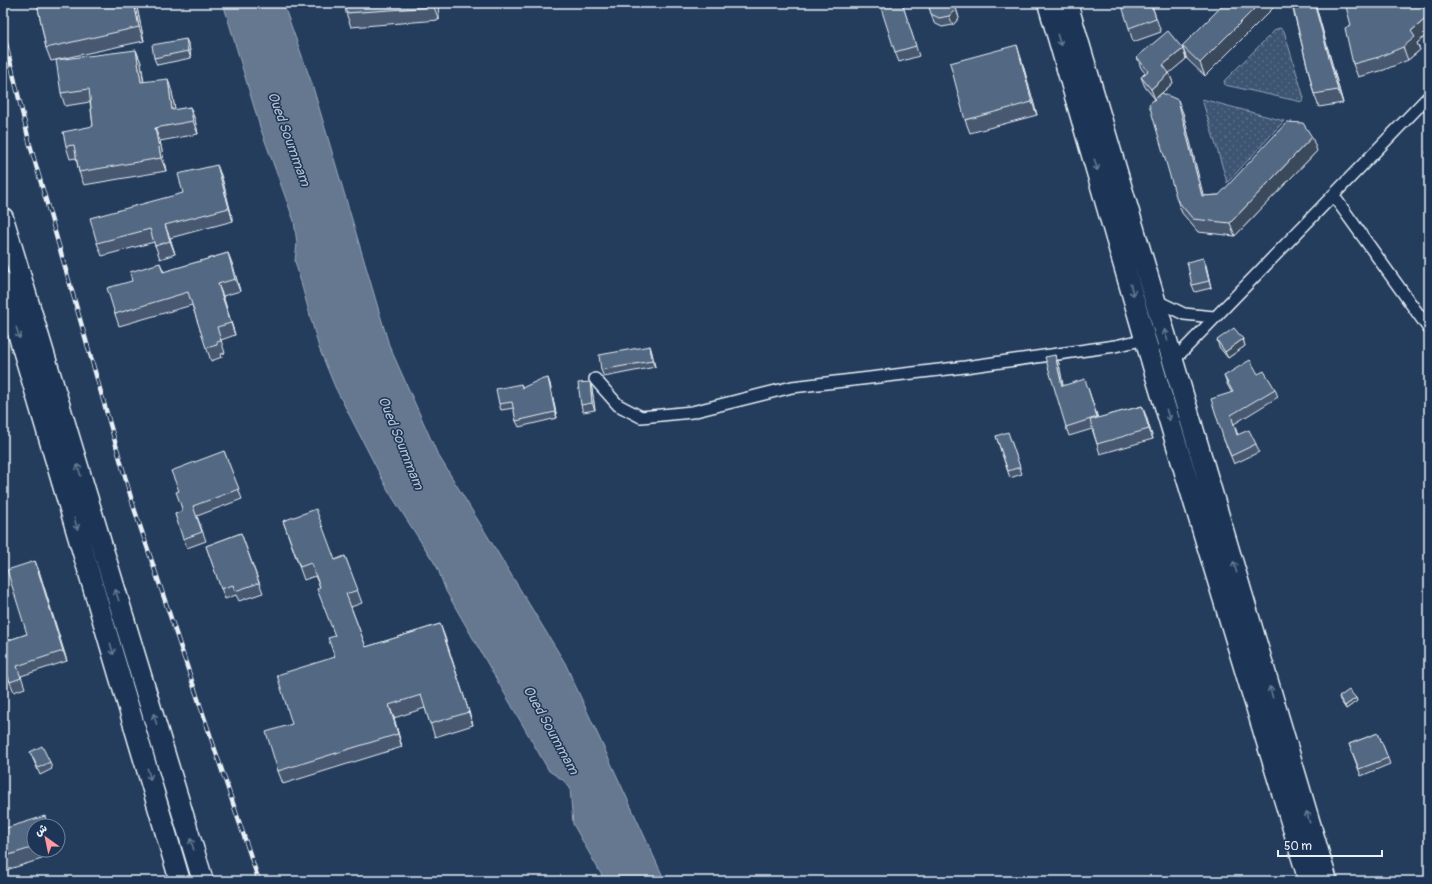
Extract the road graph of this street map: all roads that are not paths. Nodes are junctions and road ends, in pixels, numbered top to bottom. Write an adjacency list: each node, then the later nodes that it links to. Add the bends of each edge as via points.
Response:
1 (1048, 3): 10 (highway, one-way to 10)
2 (1067, 3): 7 (highway)
3 (1429, 96): 4 (street)
4 (1333, 195): 8 (street); 9 (street)
5 (3, 218): 14 (highway, one-way to 5)
6 (3, 282): 13 (highway, one-way to 13)
7 (1157, 301): 8 (street, via 1184,314); 11 (highway, one-way to 7)
8 (1214, 317): 11 (street)
9 (1429, 329)
10 (1146, 339): 12 (street, via 1115,346 973,366 792,388 692,412 641,417 618,405); 15 (highway, one-way to 15)
11 (1174, 360): 16 (highway, one-way to 11)
12 (595, 379)
13 (180, 881)
14 (203, 881)
15 (1309, 881)
16 (1327, 881)

